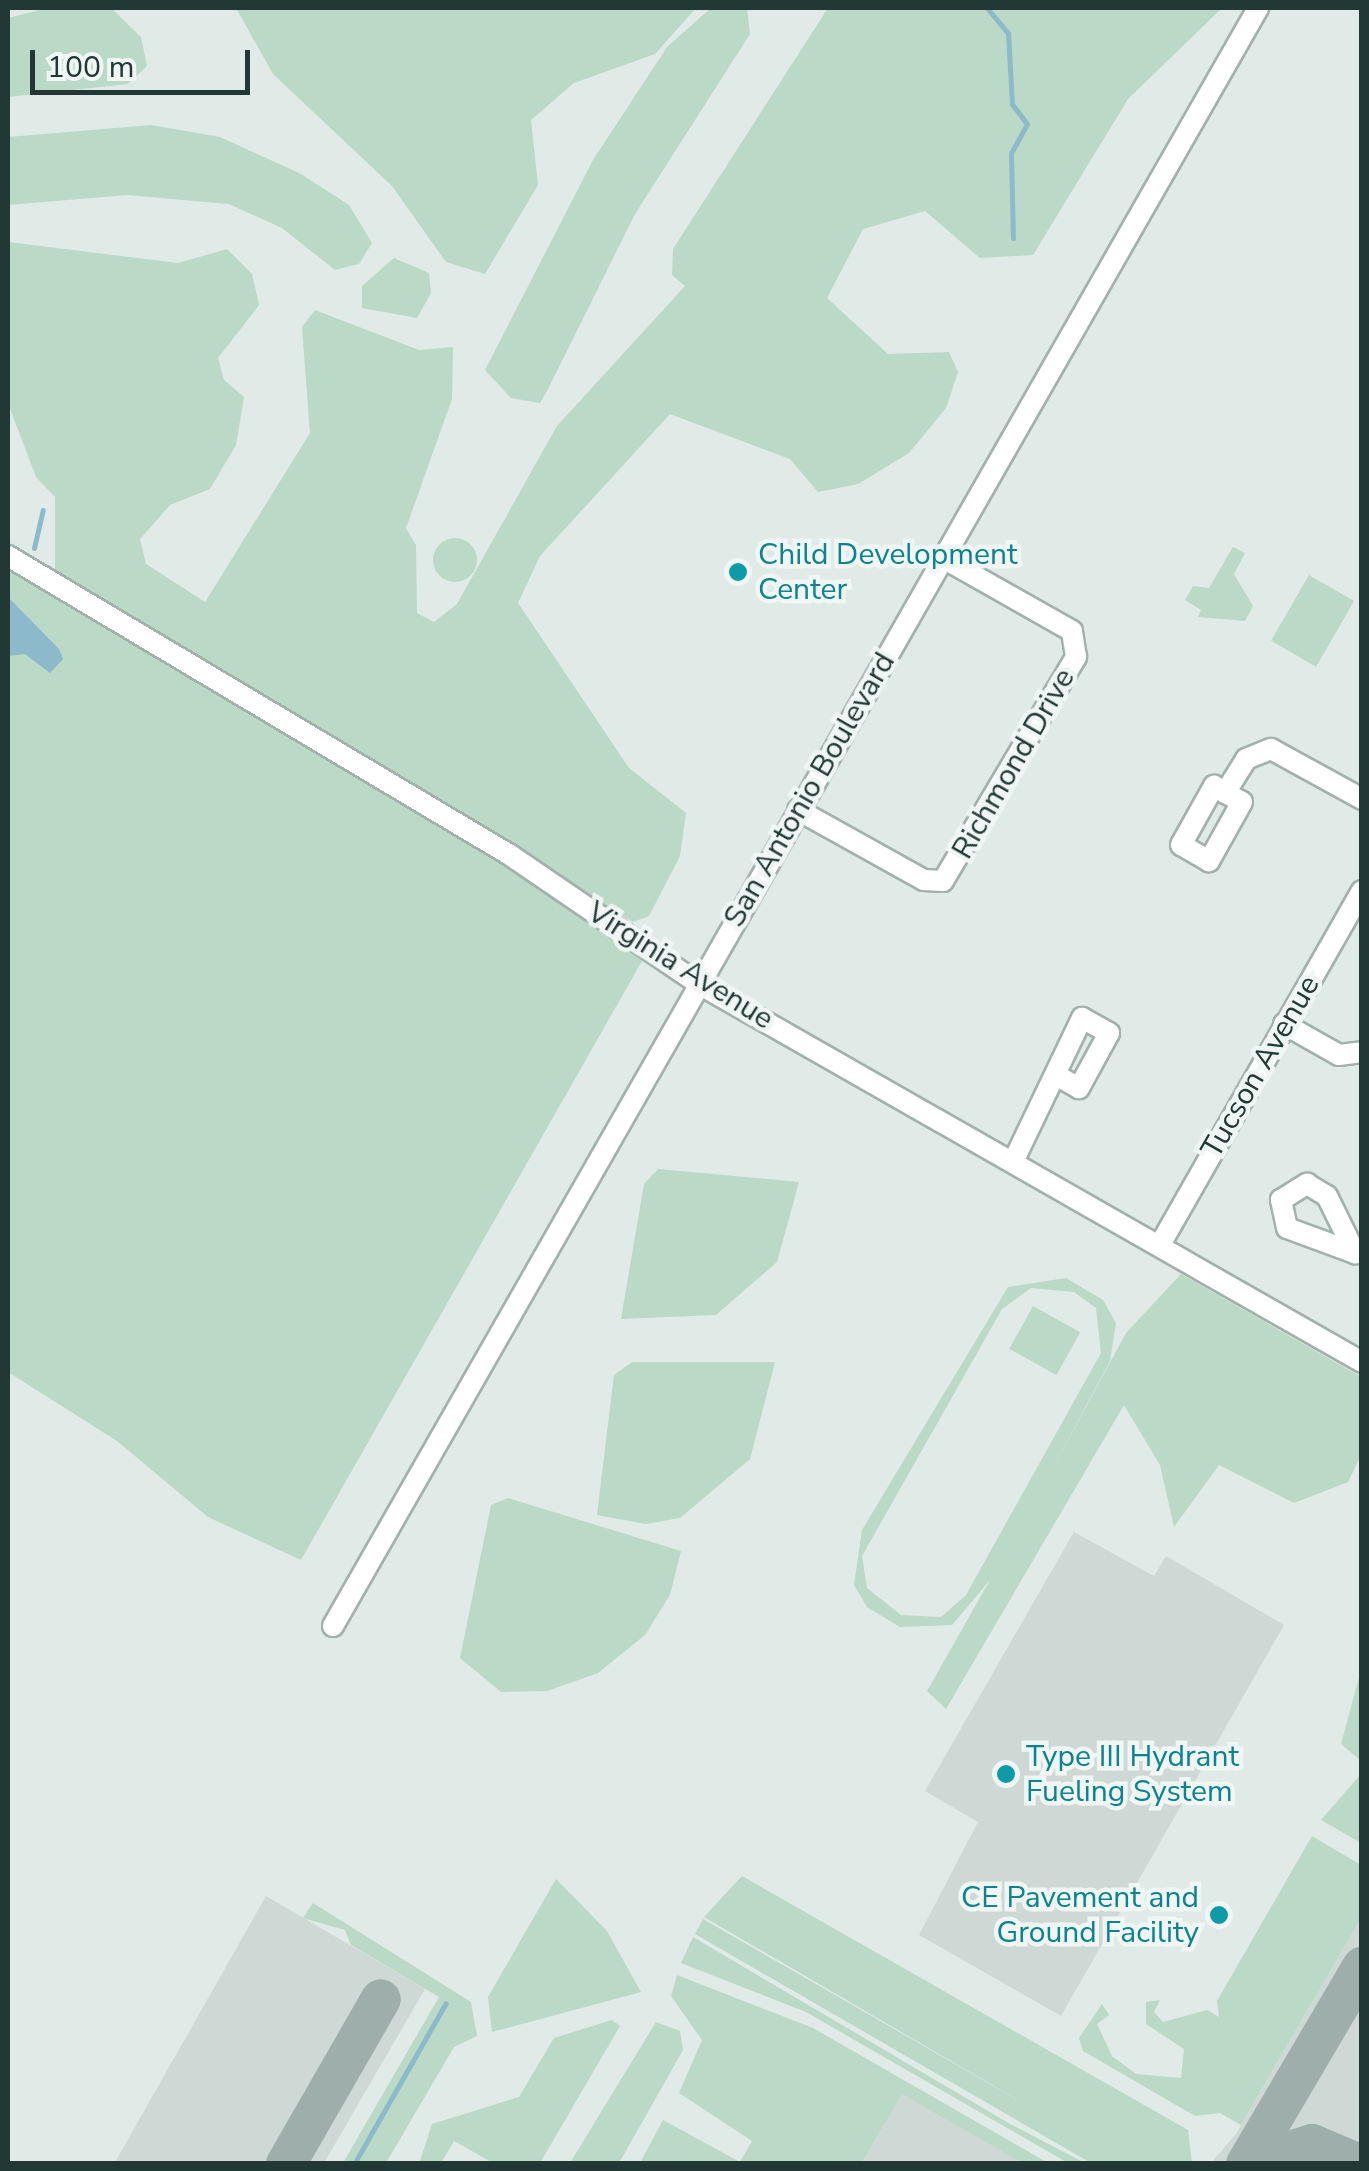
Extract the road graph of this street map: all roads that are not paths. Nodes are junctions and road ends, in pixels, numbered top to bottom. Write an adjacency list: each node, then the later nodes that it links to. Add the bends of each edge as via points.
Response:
1 (1258, 8): 3 (street, San Antonio Boulevard)
2 (8, 556): 8 (street, Virginia Avenue, via 510,855)
3 (943, 558): 6 (street, San Antonio Boulevard); 6 (street, Richmond Drive, via 1072,631 1076,657 943,881 924,880)
4 (1226, 793): 5 (street, via 1246,760 1270,749)
5 (1362, 799)
6 (798, 810): 8 (street, San Antonio Boulevard)
7 (1362, 891): 9 (street, Tucson Avenue)
8 (699, 984): 12 (street, Virginia Avenue); 15 (street, San Antonio Boulevard)
9 (1284, 1024): 10 (street, via 1339,1055); 13 (street, Tucson Avenue)
10 (1362, 1052)
11 (1061, 1078): 12 (street)
12 (1013, 1162): 13 (street, Virginia Avenue)
13 (1161, 1244): 14 (street, Virginia Avenue)
14 (1362, 1362)
15 (334, 1626)

